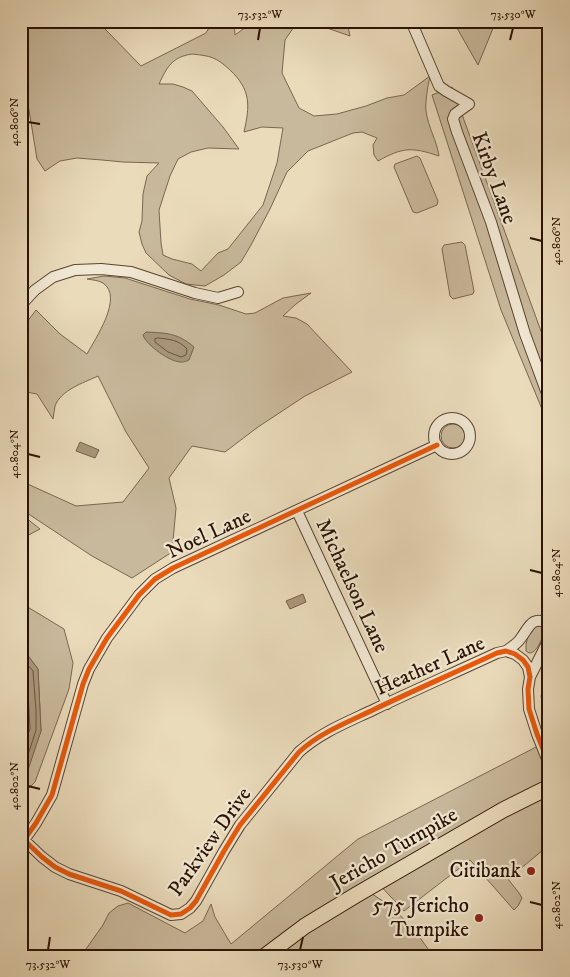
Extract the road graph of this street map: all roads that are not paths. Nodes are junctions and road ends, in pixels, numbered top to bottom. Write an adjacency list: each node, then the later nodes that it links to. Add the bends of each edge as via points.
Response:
1 (411, 21): 4 (street, Kirby Lane, via 439,86 469,104 453,119 491,222 525,334)
2 (238, 292): 3 (street, via 218,298 131,272 74,270 53,277)
3 (21, 305)
4 (549, 399)
5 (437, 445): 6 (street, Noel Lane)
6 (297, 511): 11 (street, Michaelson Lane); 15 (street, Noel Lane, via 173,568 155,579 139,595 106,638 89,669 52,795)
7 (549, 623): 9 (street, Heather Lane, via 538,621 531,624 517,643)
8 (549, 639): 10 (street)
9 (506, 651): 10 (street, Heather Lane, via 523,660); 11 (street, Heather Lane)
10 (530, 677): 13 (street, via 529,709)
11 (387, 704): 12 (street, Heather Lane)
12 (334, 729): 15 (street, Parkview Drive, via 299,752 240,825 196,901 182,914 171,915 121,891 69,874 42,857)
13 (549, 764)
14 (549, 787): 16 (main road, Jericho Turnpike, via 356,895 305,926)
15 (23, 839)
16 (265, 956)

